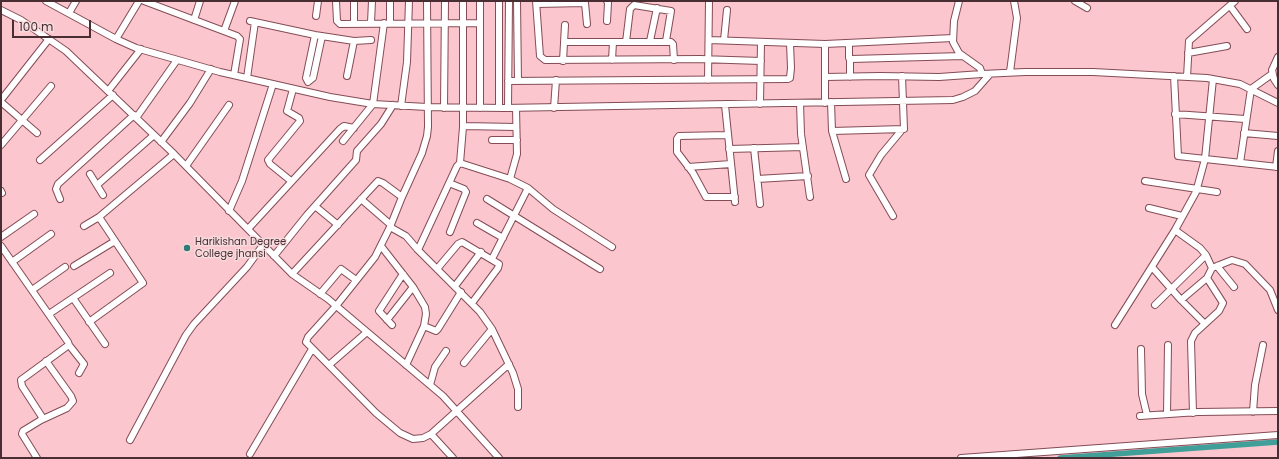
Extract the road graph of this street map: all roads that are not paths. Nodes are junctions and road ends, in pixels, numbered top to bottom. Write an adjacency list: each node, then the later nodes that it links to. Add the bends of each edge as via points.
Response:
1 (46, 1): 34 (street)
2 (76, 1): 34 (street)
3 (139, 1): 53 (street)
4 (144, 1): 29 (street)
5 (165, 1): 29 (street)
6 (200, 1): 36 (street)
7 (234, 1): 49 (street)
8 (318, 1): 35 (street)
9 (336, 1): 42 (street, via 338,23)
10 (354, 1): 42 (street)
11 (372, 1): 38 (street)
12 (390, 1): 39 (street)
13 (409, 1): 43 (street)
14 (427, 1): 44 (street)
15 (445, 1): 45 (street)
16 (463, 1): 40 (street)
17 (480, 1): 41 (street)
18 (499, 1): 119 (street)
19 (509, 1): 97 (street)
20 (517, 1): 93 (street)
21 (607, 1): 37 (street)
22 (709, 1): 55 (street)
23 (959, 1): 51 (street)
24 (1014, 1): 80 (street, via 1016,18)
25 (1075, 1): 31 (street)
26 (1235, 1): 28 (street)
27 (536, 2): 46 (street, via 585,3); 75 (street, via 541,58)
28 (1230, 6): 48 (street); 69 (street, via 1191,38)
29 (162, 8): 36 (street)
30 (657, 8): 58 (street); 59 (street, via 672,11); 62 (street, via 632,6)
31 (1087, 8)
32 (1, 10): 52 (street)
33 (727, 10): 56 (street)
34 (69, 13): 53 (street)
35 (316, 16)
36 (194, 20): 49 (street)
37 (607, 21)
38 (371, 23): 39 (street); 42 (street)
39 (387, 23): 43 (street); 109 (street)
40 (462, 23): 41 (street); 45 (street); 117 (street)
41 (480, 23): 118 (street)
42 (354, 24)
43 (409, 24): 44 (street); 114 (street)
44 (426, 24): 45 (street); 115 (street)
45 (445, 24): 116 (street)
46 (587, 24)
47 (565, 25): 60 (street)
48 (1247, 29)
49 (224, 31): 84 (street, via 239,38)
50 (319, 36): 50 (street, via 313,78 308,82 306,78); 57 (street); 91 (street, via 252,22)
51 (953, 38): 66 (street); 70 (street, via 956,49)
52 (49, 39): 103 (street, via 66,51); 104 (street)
53 (116, 39): 68 (street)
54 (371, 40): 57 (street)
55 (709, 40): 56 (street); 72 (street)
56 (724, 40): 63 (street)
57 (354, 41): 85 (street)
58 (650, 41): 59 (street); 62 (street)
59 (666, 41): 77 (street, via 673,43)
60 (564, 42): 61 (street); 75 (street)
61 (613, 42): 62 (street); 76 (street)
62 (626, 42)
63 (761, 42): 64 (street); 78 (street)
64 (790, 43): 65 (street); 96 (street, via 790,78)
65 (825, 44): 66 (street); 88 (street)
66 (849, 44): 73 (street)
67 (1227, 46): 69 (street)
68 (141, 49): 74 (street); 103 (street)
69 (1188, 53): 90 (street)
70 (963, 56): 73 (street); 81 (street, via 980,68)
71 (1278, 57): 83 (street)
72 (709, 59): 77 (street); 78 (street); 95 (street)
73 (850, 59): 89 (street)
74 (178, 60): 79 (street); 124 (street)
75 (563, 60): 76 (street)
76 (612, 60): 77 (street)
77 (674, 60)
78 (761, 61): 96 (street)
79 (211, 69): 84 (street); 141 (street)
80 (1010, 72): 82 (street); 87 (street, via 1093,72)
81 (982, 74): 82 (street); 86 (street)
82 (990, 74): 105 (street, via 978,88 963,97 952,100)
83 (1272, 74): 99 (street); 102 (street)
84 (234, 75): 91 (street)
85 (347, 76)
86 (902, 76): 89 (street); 105 (street)
87 (1174, 76): 90 (street); 123 (street)
88 (824, 77): 89 (street); 106 (street)
89 (850, 77)
90 (1187, 77): 92 (street)
91 (247, 78): 98 (street)
92 (1213, 79): 102 (street, via 1240,84); 125 (street)
93 (518, 80): 94 (street); 97 (street)
94 (556, 80): 95 (street); 122 (street)
95 (708, 80): 96 (street)
96 (761, 80): 110 (street)
97 (508, 81): 120 (street)
98 (273, 84): 101 (street); 177 (street, via 242,181)
99 (1278, 85)
100 (51, 86): 127 (street)
101 (293, 89): 109 (street, via 330,98); 162 (street, via 287,111 300,121 268,160)
102 (1250, 89): 108 (street); 126 (street)
103 (111, 93): 124 (street); 149 (street)
104 (1, 101): 127 (street)
105 (903, 101): 106 (street); 132 (street, via 905,126)
106 (828, 102): 107 (street); 131 (street)
107 (800, 103): 110 (street); 143 (street)
108 (1278, 103)
109 (373, 104): 112 (street); 130 (street)
110 (760, 104): 113 (street)
111 (229, 105): 153 (street)
112 (393, 105): 114 (street); 175 (street, via 381,124 357,151 356,160)
113 (725, 105): 122 (street); 136 (street)
114 (401, 106): 115 (street)
115 (427, 107): 116 (street); 169 (street, via 425,145)
116 (444, 108): 117 (street)
117 (462, 108): 118 (street); 128 (street)
118 (480, 108): 119 (street)
119 (499, 108): 120 (street)
120 (508, 108): 121 (street)
121 (516, 108): 122 (street); 129 (street)
122 (554, 108)
123 (1175, 114): 125 (street); 148 (street, via 1178,156)
124 (135, 117): 135 (street); 171 (street, via 58,184 56,188)
125 (1209, 117): 126 (street); 148 (street)
126 (1245, 119): 134 (street)
127 (23, 120): 133 (street); 142 (street)
128 (463, 127): 129 (street); 150 (street)
129 (516, 127): 139 (street)
130 (354, 128): 140 (street); 162 (street, via 340,128)
131 (832, 131): 132 (street); 160 (street)
132 (901, 131): 180 (street, via 881,155 869,175)
133 (37, 133)
134 (1244, 133): 137 (street); 151 (street)
135 (154, 135): 141 (street); 164 (street)
136 (728, 135): 145 (street); 155 (street, via 678,137 677,152)
137 (1278, 136)
138 (492, 140): 139 (street)
139 (517, 140): 158 (street, via 516,160)
140 (343, 141)
141 (161, 142): 147 (street)
142 (1, 144)
143 (803, 147): 144 (street); 157 (street)
144 (754, 148): 145 (street); 159 (street)
145 (729, 149): 152 (street)
146 (1278, 151): 154 (street)
147 (174, 154): 153 (street); 182 (street)
148 (1205, 159): 151 (street); 166 (street)
149 (40, 160)
150 (460, 163): 158 (street); 163 (street)
151 (1240, 163): 154 (street)
152 (731, 164): 155 (street); 155 (street, via 735,200 706,197)
153 (186, 166): 177 (street)
154 (1277, 167)
155 (688, 168)
156 (90, 174): 164 (street)
157 (808, 176): 159 (street); 170 (street)
158 (510, 179): 165 (street)
159 (758, 179): 174 (street)
160 (846, 179)
161 (1145, 181): 166 (street)
162 (291, 182): 187 (street)
163 (449, 183): 189 (street, via 466,192); 198 (street)
164 (97, 185): 168 (street)
165 (528, 188): 179 (street); 197 (street, via 553,209)
166 (1197, 188): 167 (street); 181 (street)
167 (1217, 192)
168 (103, 195)
169 (402, 197): 172 (street, via 378,181); 186 (street)
170 (810, 197)
171 (60, 199)
172 (361, 199): 184 (street); 186 (street)
173 (488, 199): 179 (street)
174 (760, 204)
175 (315, 206): 184 (street); 201 (street)
176 (1149, 208): 181 (street)
177 (229, 211): 187 (street)
178 (34, 214): 191 (street)
179 (514, 215): 192 (street); 209 (street)
180 (893, 216)
181 (1182, 216): 188 (street)
182 (99, 217): 185 (street); 193 (street)
183 (476, 223): 192 (street)
184 (338, 225): 211 (street)
185 (84, 226)
186 (391, 226): 196 (street); 198 (street, via 406,236)
187 (248, 229): 194 (street)
188 (1175, 230): 200 (street); 206 (street)
189 (450, 232)
190 (52, 234): 203 (street)
191 (1, 237)
192 (503, 238): 202 (street)
193 (115, 240): 204 (street); 229 (street, via 143,283)
194 (263, 245): 201 (street); 260 (street, via 247,267 194,324)
195 (1, 246): 203 (street)
196 (381, 246): 212 (street); 214 (street)
197 (612, 247)
198 (418, 250): 208 (street)
199 (481, 252): 202 (street); 208 (street, via 467,243 460,242); 216 (street)
200 (1206, 255): 207 (street); 218 (street)
201 (274, 256): 211 (street)
202 (492, 259): 224 (street, via 499,267)
203 (12, 262): 219 (street)
204 (74, 266)
205 (65, 267): 219 (street)
206 (1152, 267): 218 (street); 231 (street)
207 (1214, 267): 213 (street); 217 (street); 227 (street, via 1232,260 1245,264 1270,290)
208 (437, 269): 216 (street)
209 (600, 269)
210 (110, 273): 222 (street)
211 (292, 274): 221 (street)
212 (403, 274): 215 (street); 215 (street, via 379,311 390,322)
213 (1208, 278): 223 (street); 230 (street, via 1223,303 1219,312)
214 (356, 280): 221 (street, via 341,269); 226 (street)
215 (413, 286): 232 (street, via 425,306)
216 (455, 286): 220 (street)
217 (1234, 287)
218 (1170, 289): 223 (street); 225 (street)
219 (32, 290): 228 (street)
220 (461, 292): 224 (street); 232 (street, via 438,330)
221 (320, 294): 226 (street)
222 (73, 298): 228 (street); 229 (street)
223 (1181, 300): 230 (street)
224 (472, 303): 233 (street)
225 (1155, 305)
226 (336, 306): 234 (street); 239 (street, via 306,338)
227 (1278, 310)
228 (49, 314): 236 (street)
229 (89, 322): 235 (street)
230 (1205, 324): 253 (street, via 1191,341)
231 (1116, 325)
232 (424, 326): 246 (street)
233 (492, 329): 243 (street); 244 (street)
234 (367, 332): 245 (street); 246 (street)
235 (105, 344)
236 (69, 345): 242 (street); 247 (street, via 84,364)
237 (1168, 345): 254 (street)
238 (1263, 345): 252 (street, via 1254,385)
239 (312, 349): 245 (street); 261 (street)
240 (1141, 349): 255 (street, via 1142,394)
241 (446, 351): 248 (street, via 435,367)
242 (46, 361): 257 (street, via 20,380 40,412); 257 (street, via 73,401 67,408)
243 (464, 363)
244 (509, 364): 249 (street, via 517,385); 251 (street)
245 (329, 365): 258 (street, via 376,413 400,433 418,440)
246 (406, 365): 248 (street)
247 (79, 373)
248 (430, 385): 251 (street)
249 (518, 407)
250 (1278, 410): 252 (street)
251 (457, 411): 258 (street); 264 (street)
252 (1253, 412): 253 (street)
253 (1193, 413): 254 (street)
254 (1167, 414): 255 (street)
255 (1147, 415): 256 (street)
256 (1140, 416)
257 (41, 420): 262 (street, via 22,434)
258 (431, 434): 263 (street)
259 (1278, 435): 265 (street)
260 (130, 440)
261 (250, 454)
262 (37, 458)
263 (453, 458)
264 (499, 458)
265 (961, 458)

